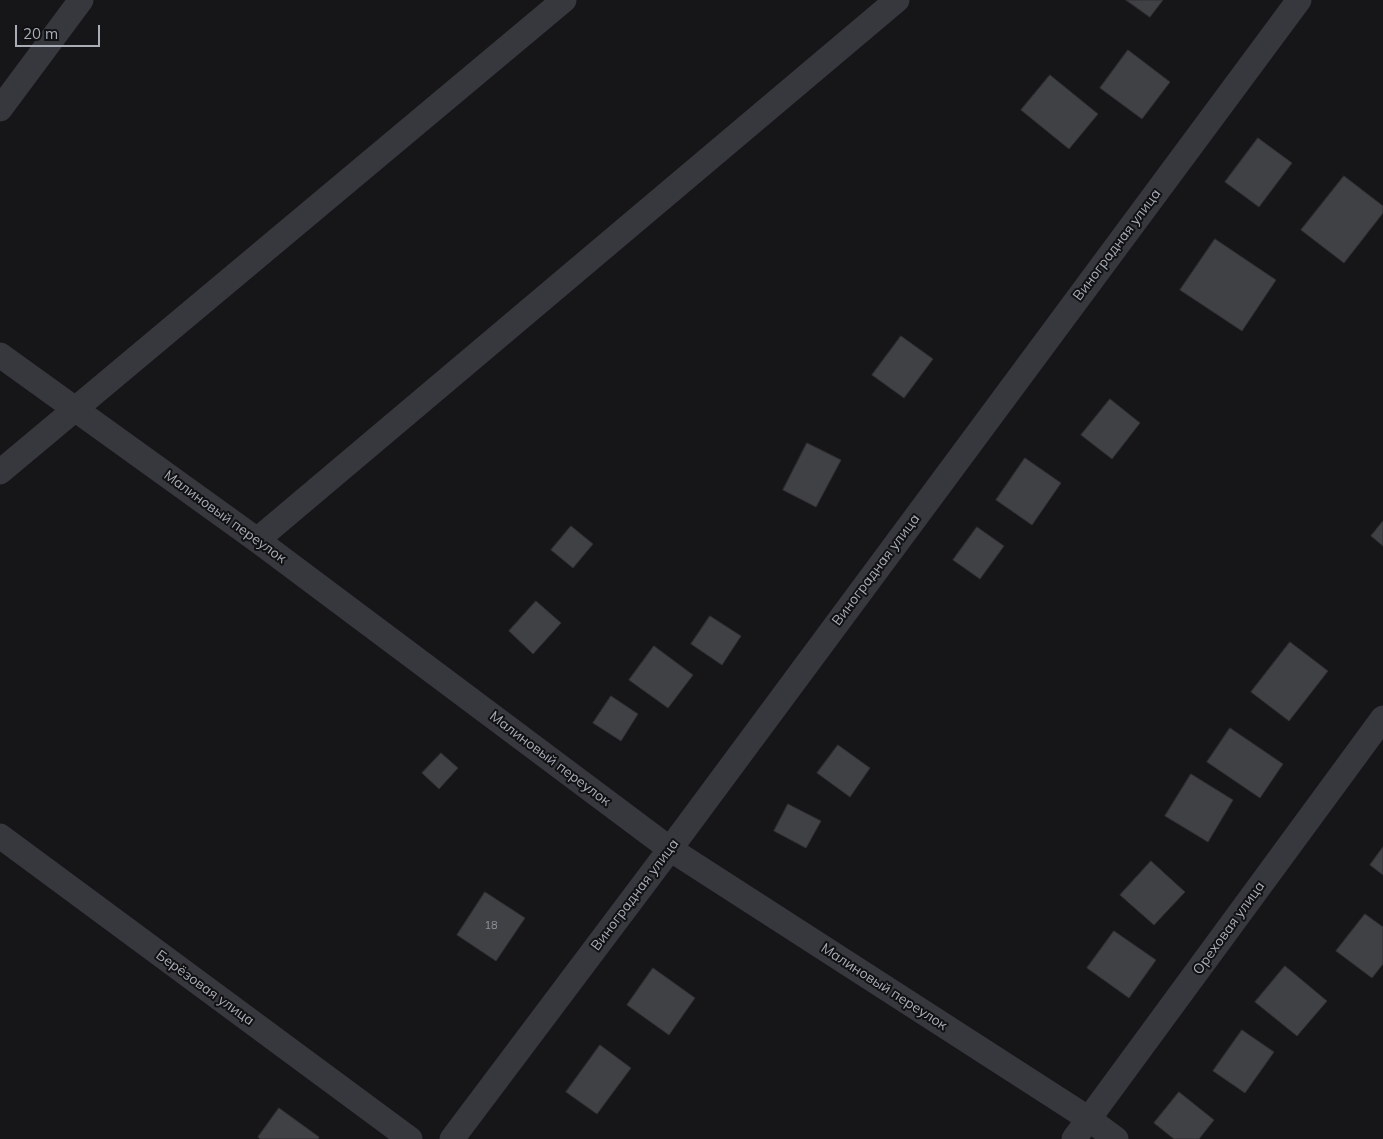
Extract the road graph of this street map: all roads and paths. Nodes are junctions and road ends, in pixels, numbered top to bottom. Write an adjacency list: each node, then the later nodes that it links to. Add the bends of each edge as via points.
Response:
1 (81, 0): 5 (street)
2 (564, 0): 7 (street)
3 (897, 0): 9 (street)
4 (1299, 0): 12 (street, Виноградная улица)
5 (0, 108)
6 (0, 355): 7 (street, Малиновый переулок)
7 (76, 409): 8 (street); 9 (street, Малиновый переулок)
8 (0, 472)
9 (257, 540): 12 (street, Малиновый переулок)
10 (1383, 718): 13 (street, Ореховая улица)
11 (0, 836): 14 (street, Берёзовая улица)
12 (670, 849): 13 (street, Малиновый переулок); 15 (street, Виноградная улица)
13 (1089, 1119): 16 (street, Ореховая улица); 17 (street, Малиновый переулок)
14 (410, 1139)
15 (452, 1139)
16 (1074, 1139)
17 (1116, 1139)

